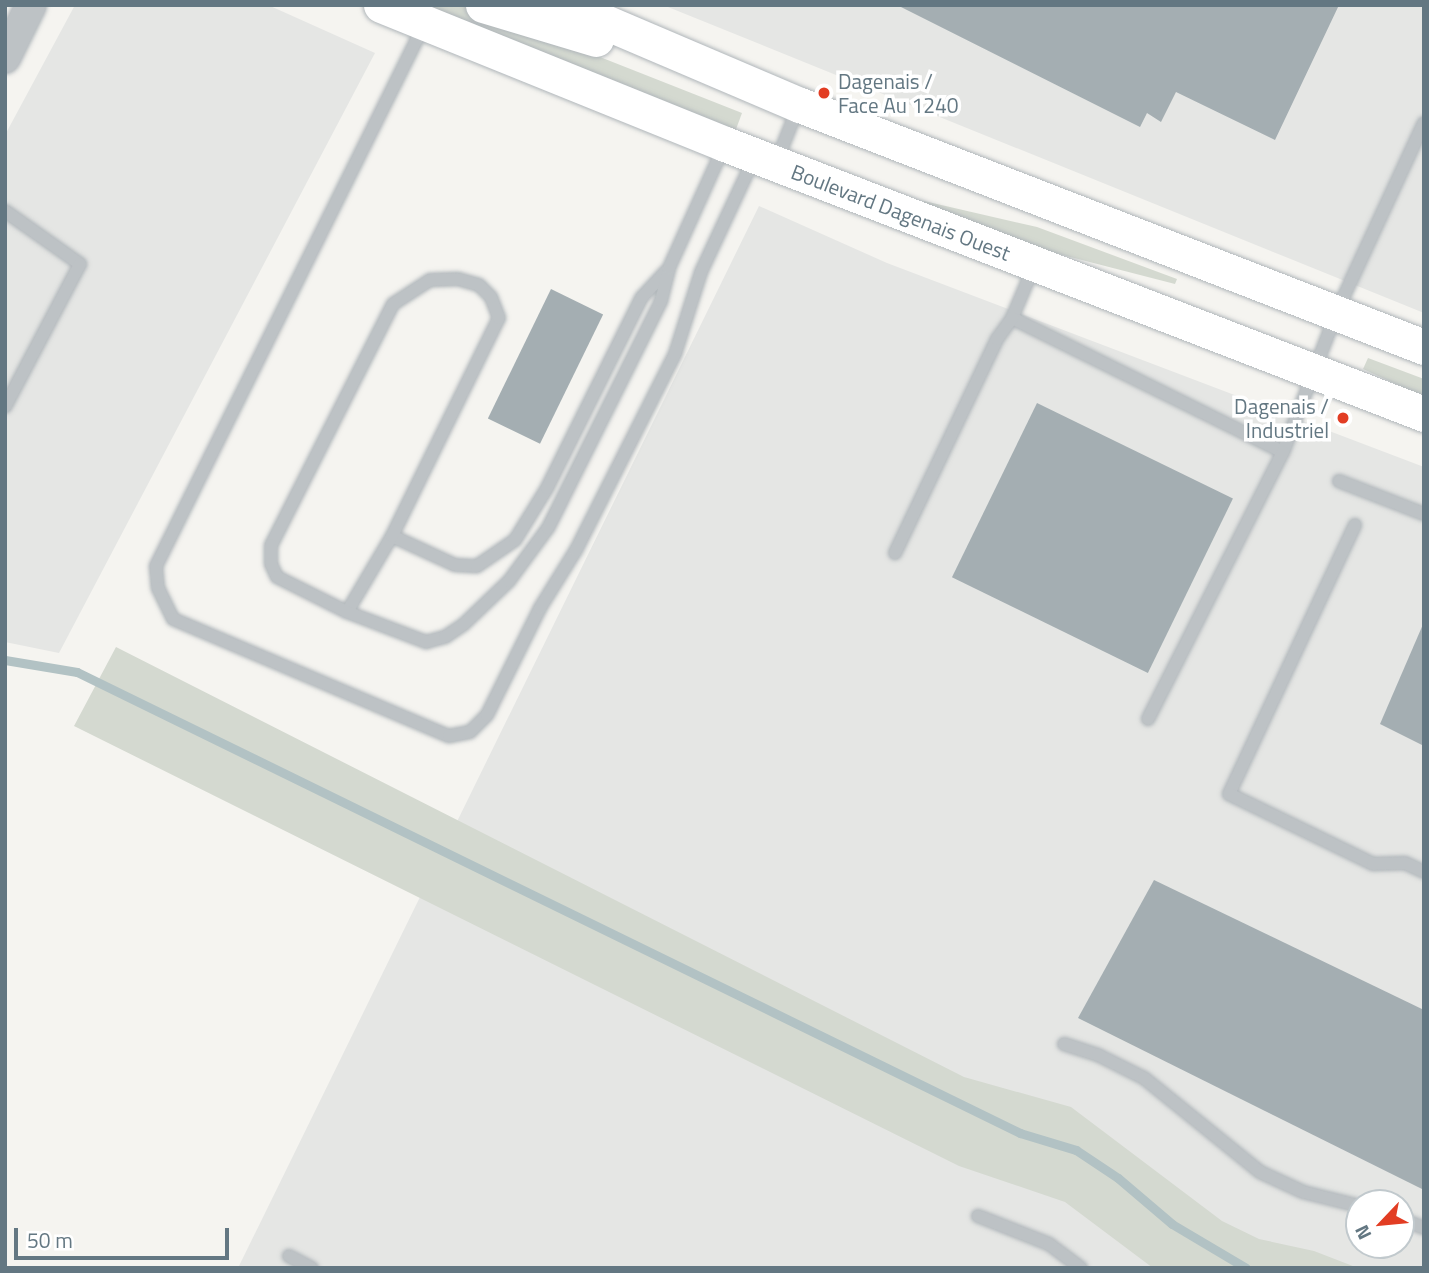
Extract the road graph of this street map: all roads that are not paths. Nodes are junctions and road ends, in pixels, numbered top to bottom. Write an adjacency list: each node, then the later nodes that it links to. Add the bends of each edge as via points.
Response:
1 (31, 5): 6 (street)
2 (381, 5): 5 (main road, Boulevard Dagenais Ouest)
3 (482, 5): 7 (main road)
4 (565, 5): 7 (main road)
5 (424, 24): 10 (main road, Boulevard Dagenais Ouest); 10 (lane, via 156,566 158,588 173,619 449,736 470,732 487,715 540,608 576,550 675,354 701,272)
6 (5, 58)
7 (757, 88): 8 (main road)
8 (800, 105): 10 (lane); 14 (main road)
9 (1424, 123): 14 (lane)
10 (752, 154): 12 (main road, Boulevard Dagenais Ouest); 13 (lane)
11 (5, 211): 18 (lane, via 80,264)
12 (1035, 263): 15 (lane); 17 (main road, Boulevard Dagenais Ouest)
13 (669, 268): 24 (lane, via 642,297 547,488 515,540 477,566 455,565); 26 (lane, via 661,301 548,528 509,581 464,624 445,637 426,642)
14 (1337, 312): 16 (main road); 17 (lane)
15 (1012, 318): 20 (lane); 25 (lane)
16 (1424, 347)
17 (1315, 370): 19 (main road, Boulevard Dagenais Ouest); 20 (lane)
18 (5, 407)
19 (1424, 414)
20 (1283, 452): 27 (lane)
21 (1339, 481): 22 (lane)
22 (1424, 514)
23 (1355, 524): 28 (lane, via 1228,794 1373,864 1405,863)
24 (392, 536): 26 (lane); 26 (lane, via 499,318 491,297 479,285 458,279 430,280 393,304 271,545 271,564 277,577)
25 (895, 553)
26 (347, 612)
27 (1148, 719)
28 (1424, 872)
29 (1064, 1044): 30 (lane, via 1144,1078 1260,1172 1303,1192)
30 (1345, 1202)
31 (978, 1216): 34 (lane, via 1049,1244)
32 (289, 1256): 33 (lane)
33 (312, 1268)
34 (1081, 1268)

